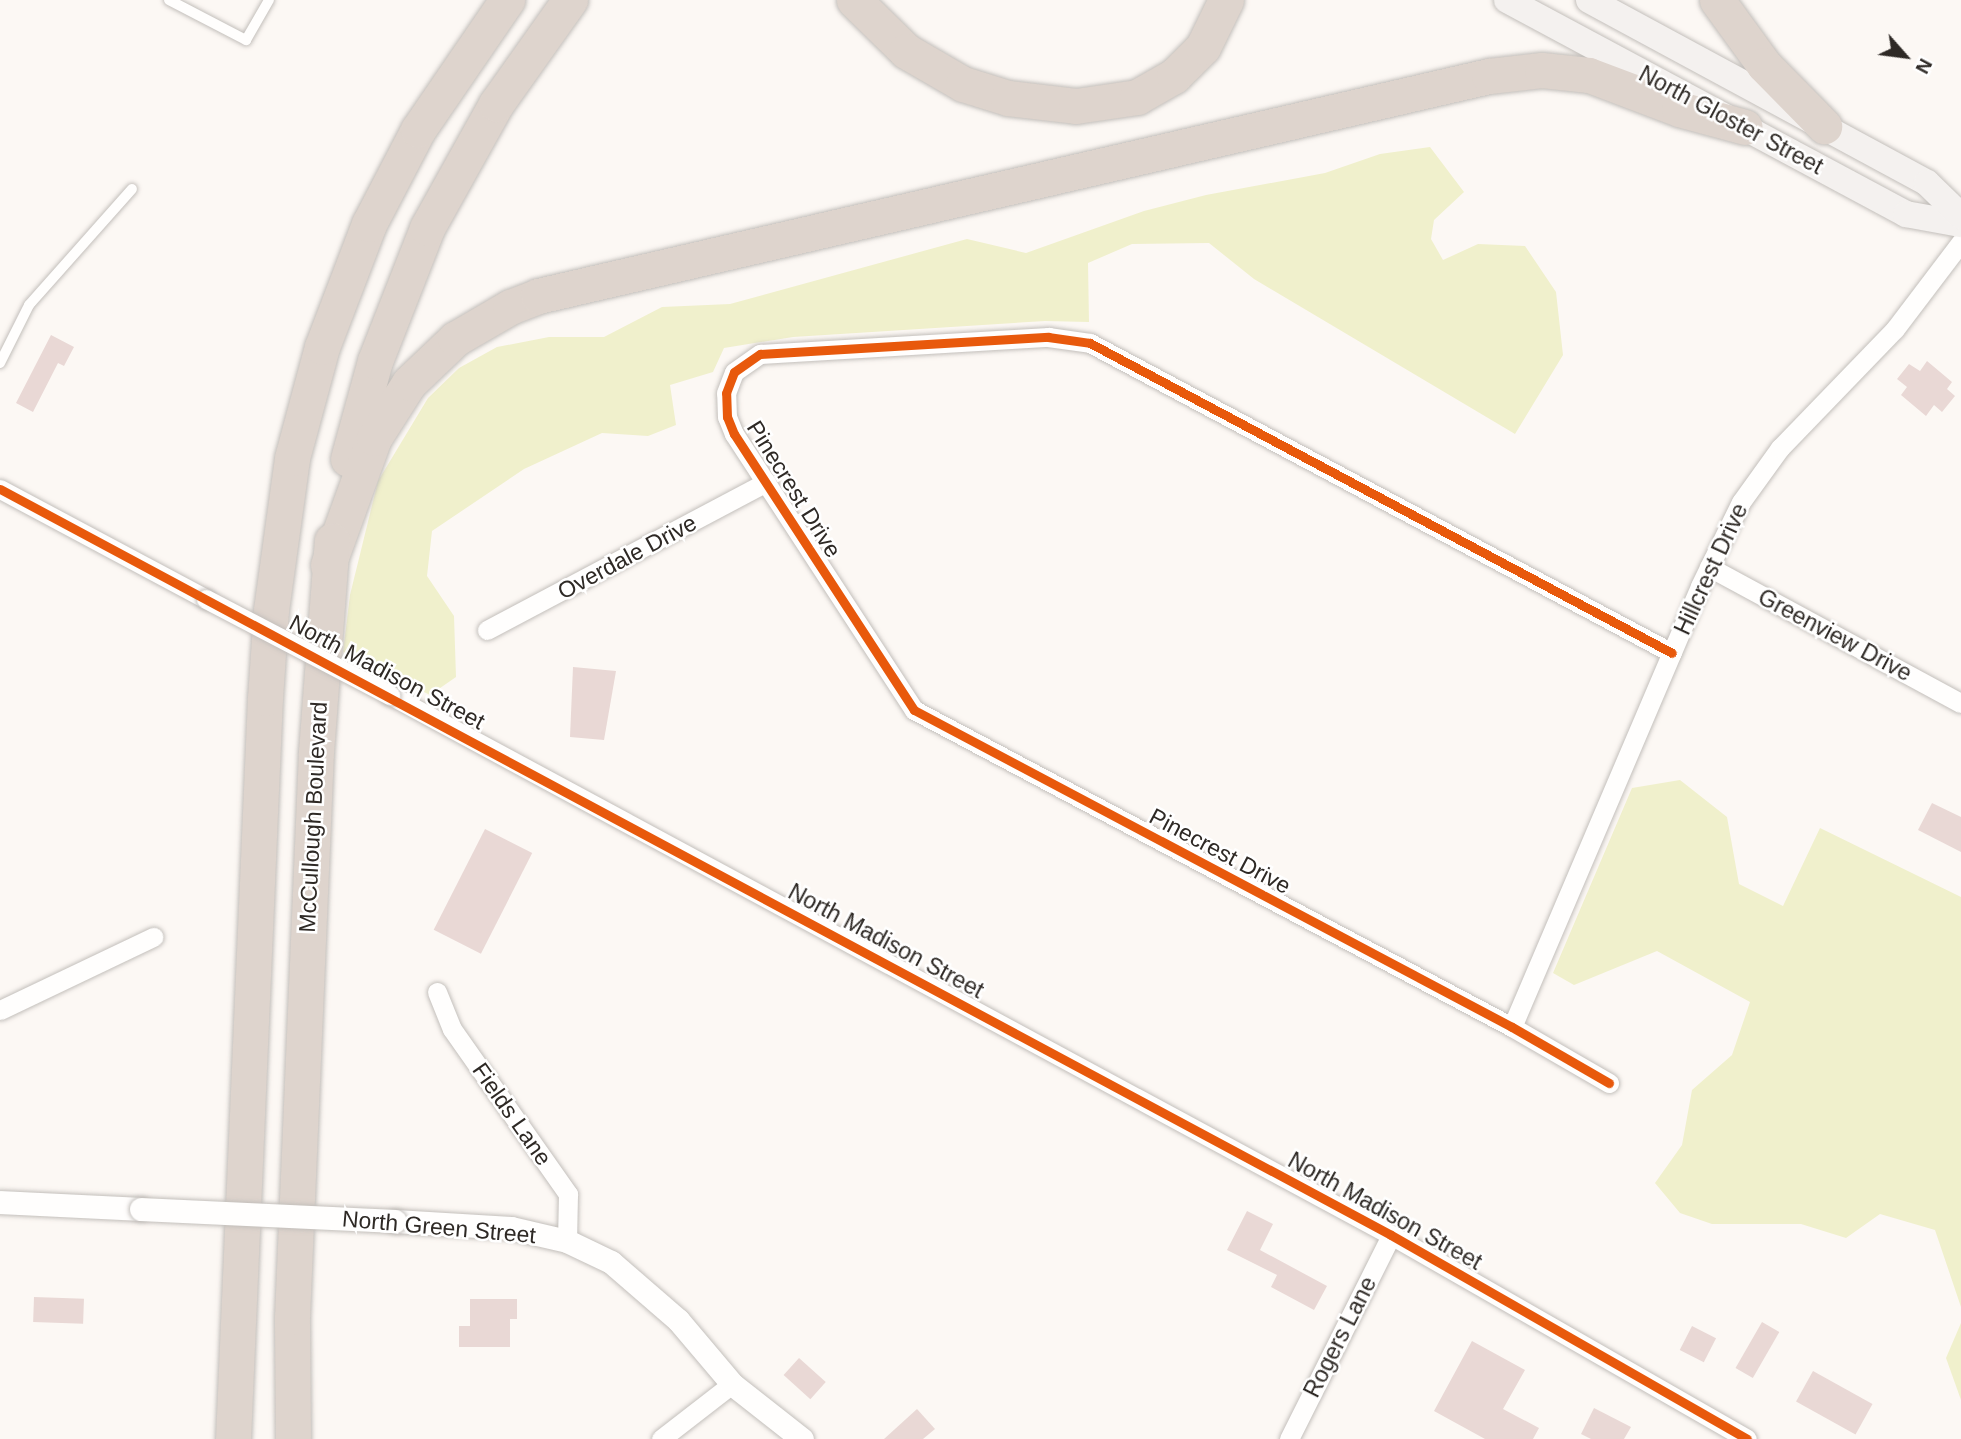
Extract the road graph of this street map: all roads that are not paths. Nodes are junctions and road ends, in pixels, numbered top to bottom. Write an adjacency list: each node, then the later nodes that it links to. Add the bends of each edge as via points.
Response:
1 (169, 0): 2 (lane, via 246,40)
2 (269, 0)
3 (475, 0): 16 (highway, via 396,148)
4 (507, 0): 16 (highway, via 418,130)
5 (570, 0): 21 (highway, McCullough Boulevard, via 495,104 453,178 404,282 355,428)
6 (855, 0): 7 (highway, via 906,51 954,79 1008,98 1076,106 1137,97 1174,76 1203,47)
7 (1226, 0)
8 (1507, 0): 12 (main road, North Gloster Street)
9 (1589, 0): 11 (main road, North Gloster Street)
10 (1717, 0): 11 (highway, via 1755,55)
11 (1824, 126): 14 (main road, North Gloster Street, via 1927,183)
12 (1745, 127): 15 (main road, North Gloster Street, via 1906,214); 21 (highway, via 1679,109 1589,75 1542,70 1489,76 538,296 464,333 409,383 374,438)
13 (132, 189): 18 (lane, via 29,305)
14 (1961, 216)
15 (1961, 224)
16 (369, 225): 36 (highway, via 305,403 284,508 271,610)
17 (1961, 242): 22 (street, Hillcrest Drive, via 1877,350 1770,460 1741,502)
18 (0, 363)
19 (766, 481): 23 (street, Overdale Drive); 24 (street, Pinecrest Drive, via 734,433 725,404 734,372 750,358 905,343 1076,339 1104,348); 29 (street, Pinecrest Drive, via 900,692 924,718)
20 (0, 489): 32 (street, North Madison Street, bridge)
21 (328, 565): 34 (highway, McCullough Boulevard)
22 (1709, 567): 24 (street, Hillcrest Drive); 25 (street, Greenview Drive)
23 (487, 630)
24 (1672, 653): 29 (street, Hillcrest Drive)
25 (1961, 703)
26 (153, 937): 28 (street)
27 (437, 992): 33 (street, Fields Lane, via 452,1030 568,1194)
28 (0, 1010)
29 (1512, 1027): 30 (street, Pinecrest Drive)
30 (1609, 1083)
31 (0, 1202): 33 (street, North Green Street, bridge, via 511,1228)
32 (1391, 1235): 41 (street, Rogers Lane); 42 (street, North Madison Street)
33 (567, 1241): 35 (street, North Green Street, via 611,1262 640,1285)
34 (292, 1317): 37 (highway, McCullough Boulevard); 38 (highway)
35 (732, 1384): 39 (street); 40 (street, North Green Street)
36 (233, 1436)
37 (293, 1439)
38 (302, 1439)
39 (661, 1439)
40 (802, 1439)
41 (1289, 1439)
42 (1747, 1439)

